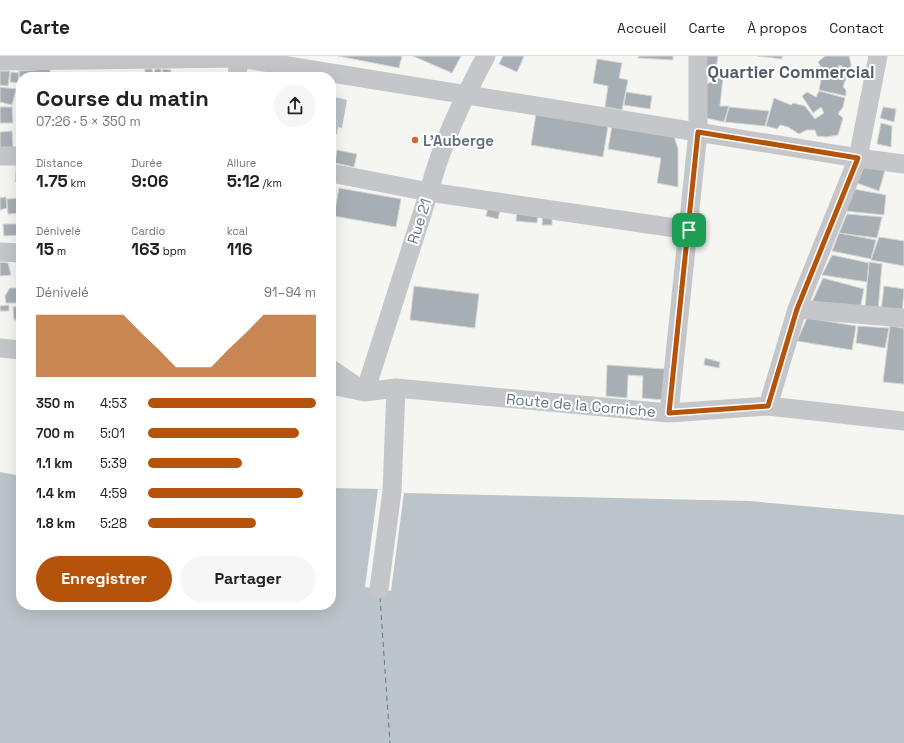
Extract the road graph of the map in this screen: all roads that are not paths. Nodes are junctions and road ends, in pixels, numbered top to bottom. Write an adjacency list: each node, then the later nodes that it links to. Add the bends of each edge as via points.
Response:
1 (486, 56): 9 (street, Rue 21)
2 (698, 56): 10 (street)
3 (878, 56): 13 (street)
4 (239, 57): 5 (street); 6 (street); 7 (street)
5 (0, 61)
6 (238, 72)
7 (331, 72)
8 (336, 73): 9 (street)
9 (466, 94): 10 (street); 16 (street, Rue 21, via 435,167)
10 (698, 132): 13 (street); 17 (street)
11 (0, 156): 12 (street)
12 (16, 156)
13 (858, 158): 14 (street); 20 (street)
14 (904, 164)
15 (336, 174): 16 (street)
16 (429, 192): 17 (street); 27 (street, Rue 21)
17 (689, 230): 29 (street)
18 (0, 252): 19 (street)
19 (16, 253)
20 (797, 309): 21 (street); 28 (street)
21 (904, 318)
22 (0, 348): 23 (street)
23 (16, 350)
24 (336, 372): 27 (street)
25 (336, 386): 27 (street, Route de la Corniche)
26 (396, 388): 27 (street, Route de la Corniche); 29 (street, Route de la Corniche); 31 (street, via 392,492)
27 (365, 392)
28 (768, 406): 29 (street, Route de la Corniche); 30 (street, Route de la Corniche)
29 (669, 413)
30 (904, 421)
31 (380, 589)

